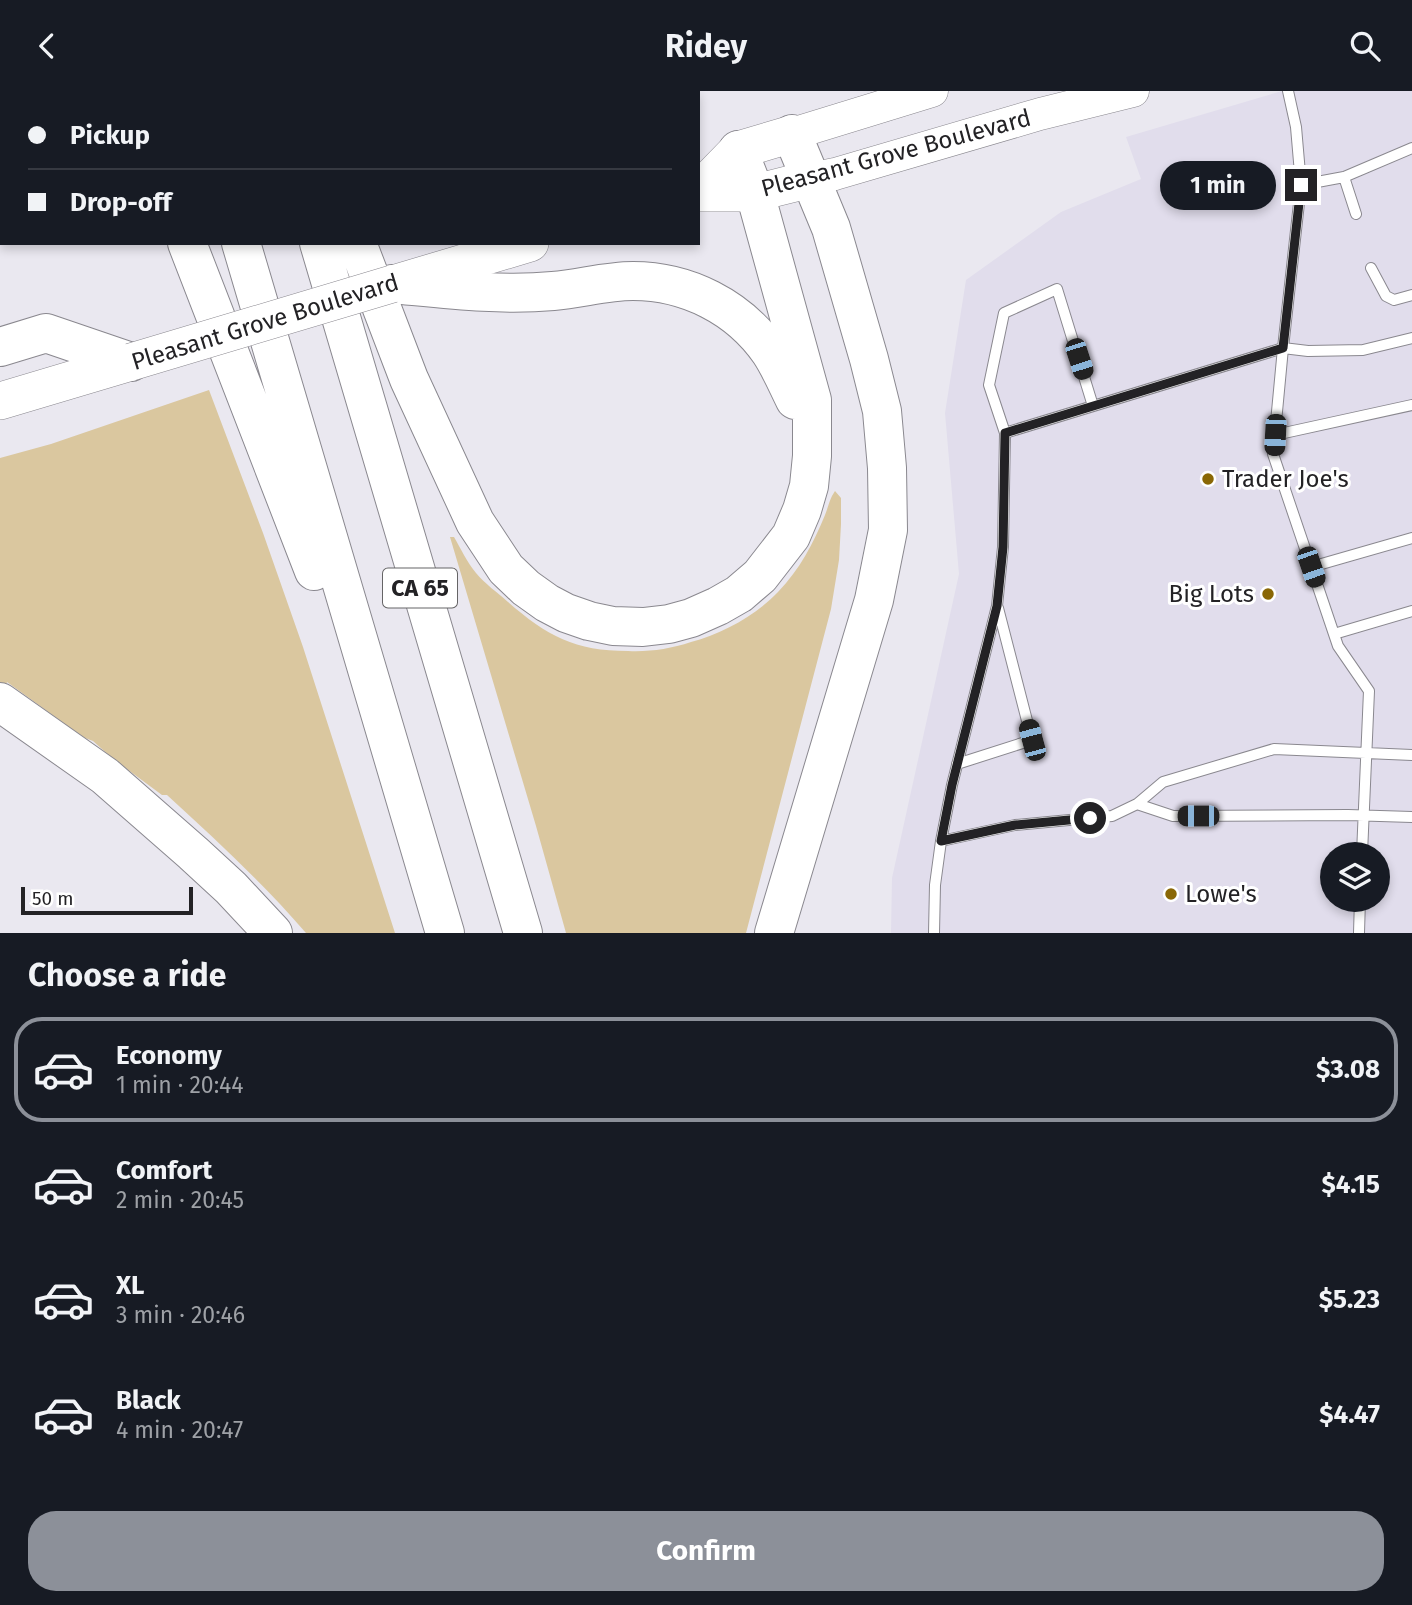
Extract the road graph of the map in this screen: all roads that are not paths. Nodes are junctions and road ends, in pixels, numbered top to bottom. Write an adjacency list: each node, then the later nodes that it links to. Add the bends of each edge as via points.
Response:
1 (932, 91): 4 (main road, Pleasant Grove Boulevard)
2 (1133, 91): 8 (main road, Pleasant Grove Boulevard)
3 (1287, 91): 9 (lane, via 1296,127)
4 (792, 134): 6 (main road, Pleasant Grove Boulevard); 8 (highway)
5 (1412, 148): 7 (lane)
6 (738, 150): 10 (main road, Pleasant Grove Boulevard); 12 (highway)
7 (1344, 177): 9 (lane); 13 (lane)
8 (811, 179): 12 (main road, Pleasant Grove Boulevard); 54 (highway, via 831,228 882,411 888,530 874,600)
9 (1301, 185): 25 (lane)
10 (700, 190)
11 (700, 192): 12 (main road, Pleasant Grove Boulevard)
12 (755, 193): 30 (highway, via 812,400)
13 (1356, 214)
14 (188, 245): 49 (highway)
15 (243, 245): 49 (highway, CA 65)
16 (319, 245): 53 (highway, CA 65)
17 (358, 245): 30 (highway, via 409,379 475,522 506,569 566,613 613,626 669,624 718,607 739,593 760,576 791,536 809,486)
18 (527, 245): 20 (main road)
19 (1371, 268): 22 (lane, via 1386,296 1395,300)
20 (479, 277): 21 (highway); 30 (highway, via 553,291 603,282 658,283 707,297 750,328 770,352)
21 (392, 284): 26 (main road, Pleasant Grove Boulevard, bridge)
22 (1412, 295)
23 (1412, 338): 25 (lane, via 1363,350)
24 (0, 347): 26 (highway, via 46,333)
25 (1283, 348): 29 (lane); 32 (lane)
26 (131, 362): 27 (main road, Pleasant Grove Boulevard)
27 (0, 401)
28 (1412, 405): 32 (lane)
29 (1093, 406): 31 (lane); 31 (lane, via 1057,289 1004,313 989,385)
30 (811, 429)
31 (1005, 433): 35 (lane)
32 (1275, 435): 34 (lane, via 1273,454)
33 (1412, 538): 34 (lane)
34 (1311, 567): 37 (lane)
35 (997, 606): 42 (lane); 42 (lane, via 1032,740)
36 (1412, 611): 37 (lane)
37 (1334, 634): 40 (lane, via 1369,691)
38 (0, 702): 45 (highway, via 105,776)
39 (0, 730): 45 (highway)
40 (1368, 754): 41 (lane); 43 (lane, via 1274,749 1163,782); 44 (lane)
41 (1412, 755)
42 (957, 764): 47 (lane)
43 (1137, 804): 44 (lane, via 1173,816); 47 (lane, via 1112,816 1015,825)
44 (1364, 815): 46 (lane); 48 (lane)
45 (150, 817): 51 (highway)
46 (1412, 817)
47 (941, 841): 55 (lane)
48 (1363, 842)
49 (428, 876): 52 (highway, CA 65)
50 (1360, 912): 56 (lane)
51 (273, 933)
52 (445, 933)
53 (523, 933)
54 (774, 933)
55 (934, 933)
56 (1359, 933)

